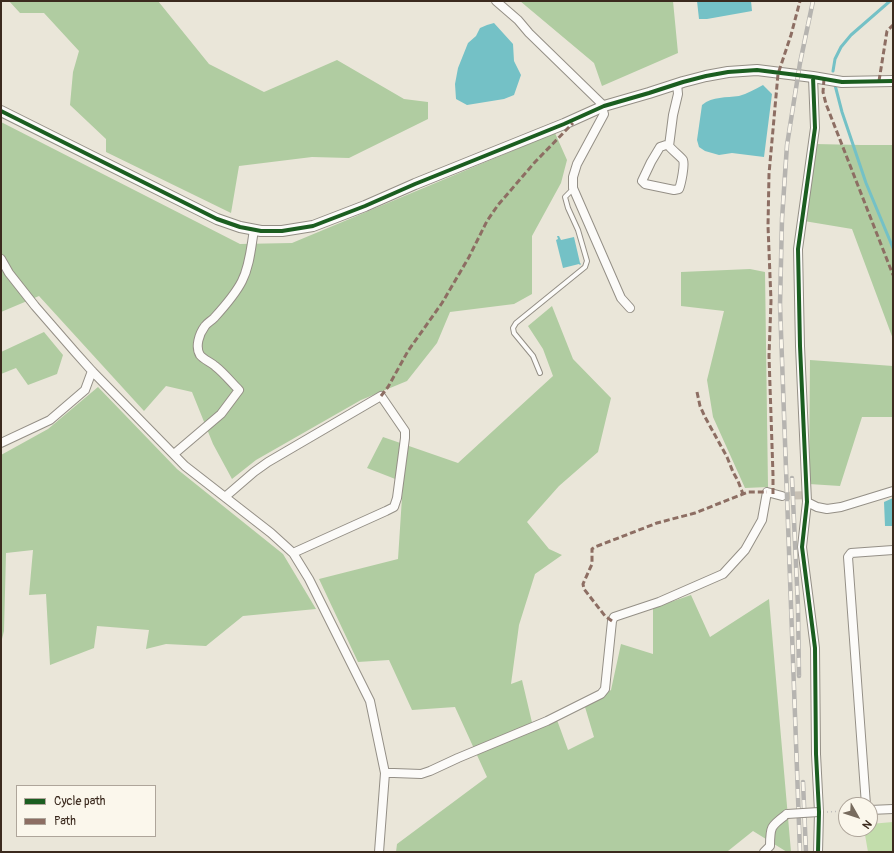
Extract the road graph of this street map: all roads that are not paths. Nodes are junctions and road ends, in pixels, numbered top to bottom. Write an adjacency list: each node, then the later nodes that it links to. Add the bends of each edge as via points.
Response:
1 (496, 1): 5 (street)
2 (813, 77): 3 (street, via 842,82); 4 (street, via 746,70); 19 (street, via 815,128 798,249)
3 (893, 81)
4 (676, 84): 5 (street); 7 (street, via 678,94)
5 (603, 107): 8 (street, via 604,114 577,164); 9 (street, via 313,226 282,231)
6 (1, 111): 9 (street, via 217,219)
7 (669, 146): 7 (street, via 684,163 679,189 645,184 642,181 660,147)
8 (573, 188): 11 (street, via 621,298); 13 (lane, via 565,198 587,261 585,267 513,328 514,333 533,356)
9 (254, 230): 15 (street, via 247,270 242,282 232,297 205,325 200,334 198,347 201,356 239,390 221,414)
10 (1, 259): 12 (street, via 35,306)
11 (630, 308)
12 (92, 371): 14 (street, via 84,390 50,420); 15 (street)
13 (540, 373)
14 (1, 443)
15 (174, 454): 17 (street, via 185,466)
16 (893, 491): 19 (street, via 827,509)
17 (225, 496): 21 (street); 21 (street, via 268,462 381,396 405,431 398,498 394,507)
18 (782, 496): 22 (street, via 766,492 762,520 745,550 723,574 659,602 614,617 605,689 601,694 547,721 430,771 421,774)
19 (807, 502): 26 (street, via 802,547 815,648)
20 (893, 550): 23 (street, via 851,553 848,557)
21 (293, 553): 22 (street, via 309,579 370,701)
22 (386, 773): 27 (street)
23 (865, 797)
24 (893, 809): 25 (street)
25 (878, 810)
26 (819, 812): 28 (street, bridge, via 787,814 776,822 770,831 770,846); 29 (street)
27 (379, 852)
28 (764, 852)
29 (818, 852)

